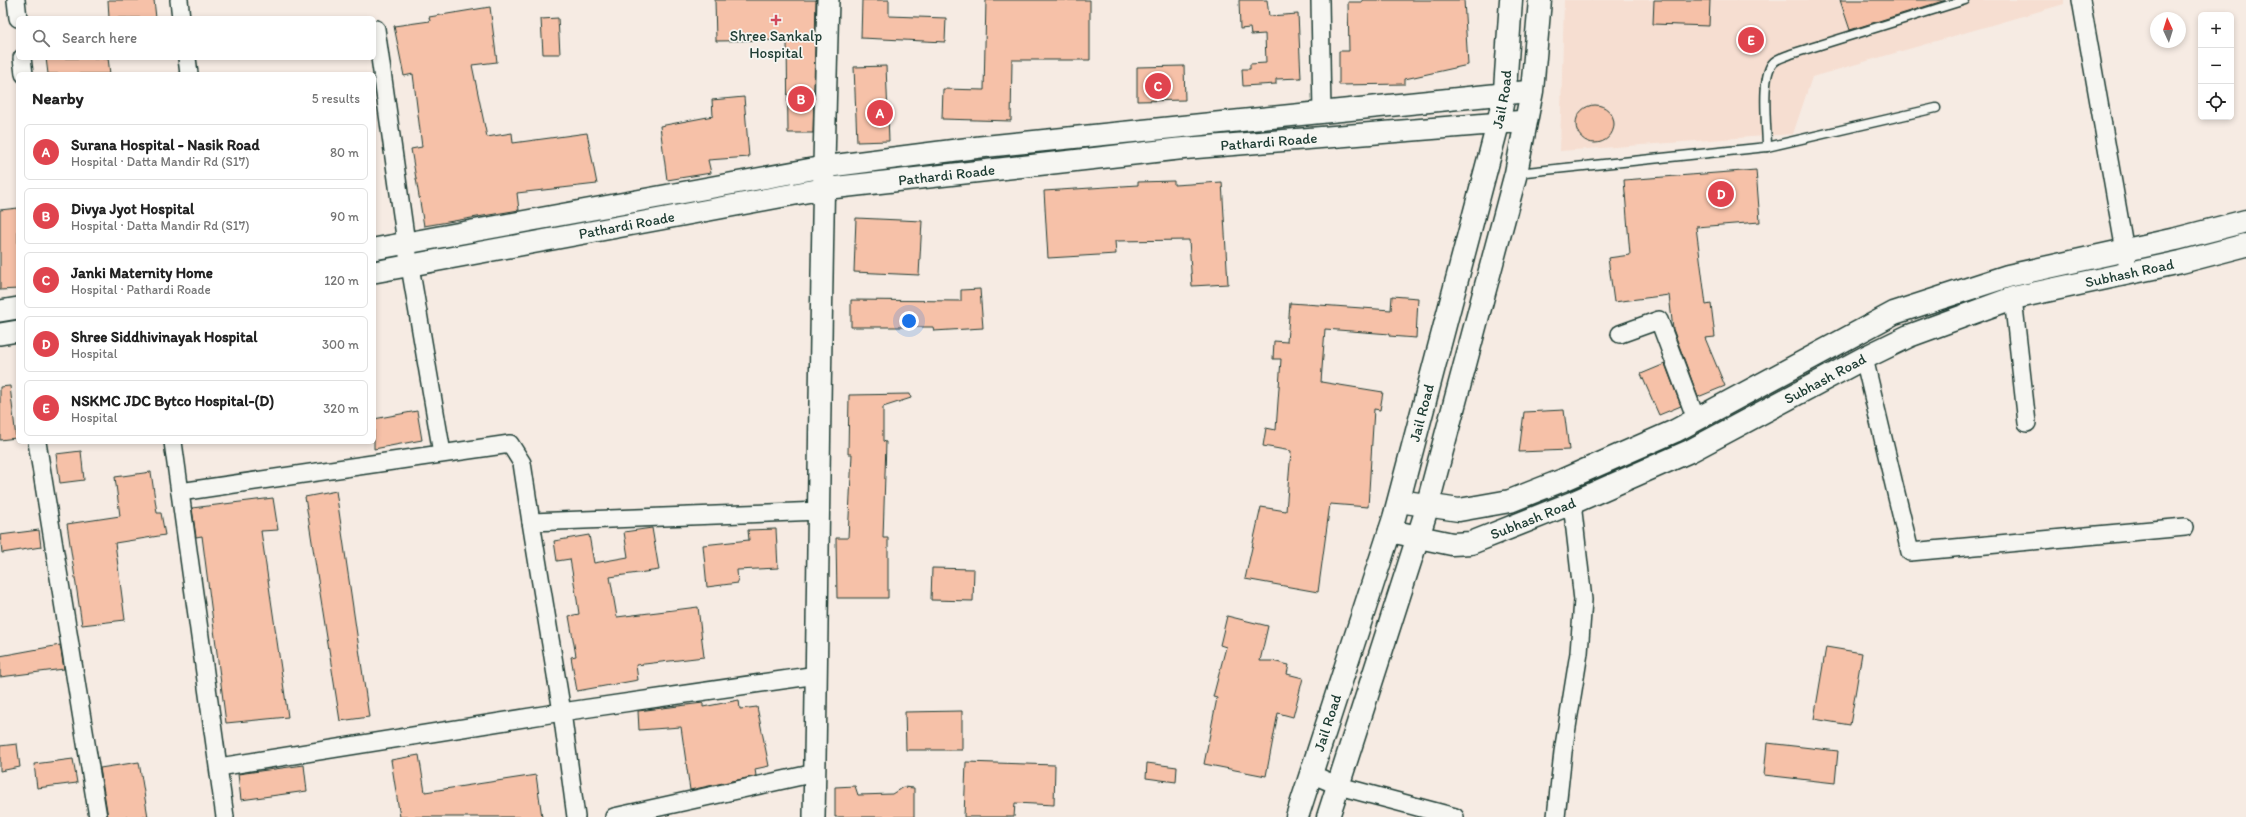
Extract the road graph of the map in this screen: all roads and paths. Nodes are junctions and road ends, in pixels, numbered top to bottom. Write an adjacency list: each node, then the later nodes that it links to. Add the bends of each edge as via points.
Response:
1 (16, 0): 9 (street)
2 (179, 0): 10 (street)
3 (828, 0): 23 (street)
4 (1320, 0): 19 (street)
5 (1511, 0): 17 (main road, Jail Road)
6 (1540, 0): 16 (main road, Jail Road)
7 (1965, 0): 22 (lane, via 1792,54 1774,62 1767,73 1766,85)
8 (2081, 0): 30 (street)
9 (18, 16)
10 (181, 16)
11 (376, 29): 27 (street)
12 (22, 60): 14 (street)
13 (187, 60): 15 (street)
14 (24, 72)
15 (189, 72)
16 (1532, 91): 17 (street); 20 (main road, Jail Road)
17 (1504, 94): 19 (street); 21 (main road, Jail Road)
18 (1936, 108): 22 (lane)
19 (1322, 114): 23 (street, via 980,147)
20 (1526, 121): 21 (street, Pathardi Roade); 24 (main road, Jail Road)
21 (1498, 124): 25 (street, Pathardi Roade, via 1178,149); 47 (main road, Jail Road)
22 (1767, 147): 24 (lane)
23 (823, 167): 25 (street); 27 (street)
24 (1516, 173): 49 (main road, Jail Road)
25 (822, 189): 31 (street, Pathardi Roade); 50 (street)
26 (2246, 221): 30 (main road, Subhash Road)
27 (406, 243): 29 (street); 31 (street)
28 (2246, 245): 33 (main road, Subhash Road)
29 (376, 249)
30 (2124, 251): 33 (street); 41 (main road, Subhash Road, via 2008,276 1894,313)
31 (411, 266): 32 (street, Pathardi Roade); 45 (street)
32 (376, 272)
33 (2129, 274): 34 (main road, Subhash Road)
34 (2013, 298): 40 (main road, Subhash Road, via 1910,336); 42 (street)
35 (16, 308): 36 (street)
36 (0, 311)
37 (16, 331): 38 (street)
38 (0, 334)
39 (1620, 334): 41 (street, via 1659,320)
40 (1864, 358): 48 (main road, Subhash Road, via 1690,451); 52 (street, via 1910,552)
41 (1696, 419): 49 (main road, Subhash Road, via 1570,477 1510,501 1459,510)
42 (2027, 423)
43 (38, 444): 61 (street)
44 (173, 444): 46 (street)
45 (442, 453): 46 (street); 51 (street, via 510,444 522,463)
46 (180, 492): 57 (street)
47 (1399, 501): 49 (main road, Subhash Road); 53 (main road, Jail Road)
48 (1572, 503): 54 (main road, Subhash Road, via 1471,543 1452,544); 69 (street, via 1583,600 1579,653 1563,752)
49 (1428, 506): 54 (main road, Jail Road)
50 (820, 511): 51 (street); 55 (street)
51 (531, 522): 56 (street)
52 (2185, 527)
53 (1390, 531): 54 (main road, Subhash Road); 59 (main road, Jail Road)
54 (1418, 536): 60 (main road, Jail Road)
55 (817, 675): 56 (street); 58 (street)
56 (562, 712): 57 (street); 63 (street)
57 (219, 767): 62 (street)
58 (815, 773): 64 (street); 65 (street)
59 (1310, 774): 60 (street); 66 (main road, Jail Road)
60 (1338, 786): 67 (main road, Jail Road); 68 (street)
61 (98, 817)
62 (225, 817)
63 (576, 817)
64 (614, 817)
65 (814, 817)
66 (1297, 817)
67 (1328, 817)
68 (1455, 817)
69 (1556, 817)

